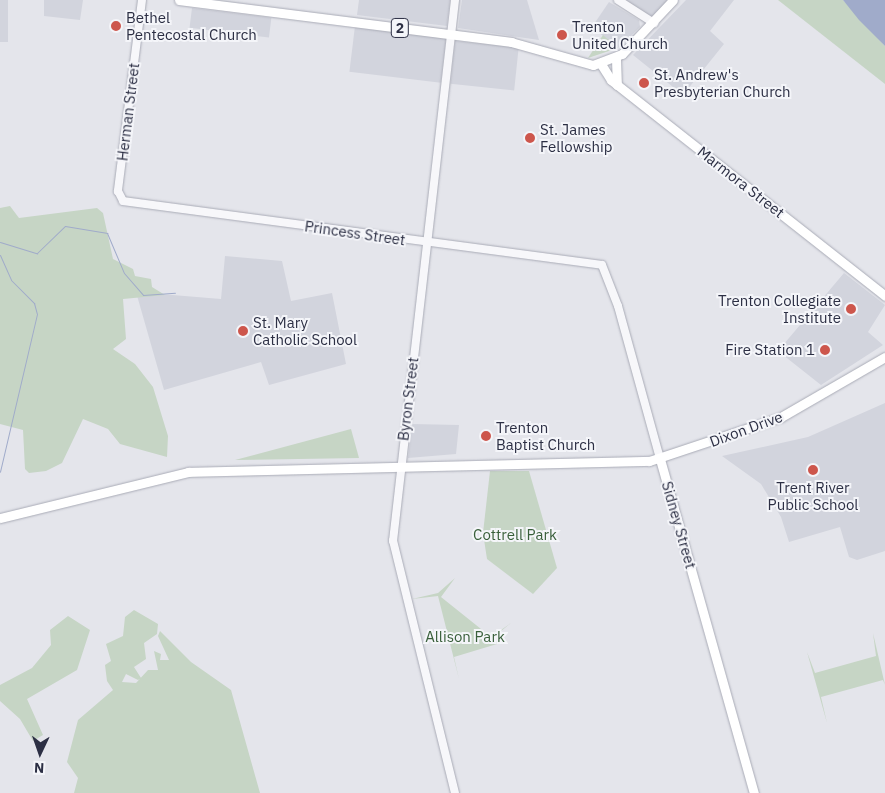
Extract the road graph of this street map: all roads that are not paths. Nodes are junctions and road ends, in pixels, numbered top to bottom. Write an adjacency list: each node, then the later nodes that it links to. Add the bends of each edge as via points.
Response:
1 (142, 0): 13 (street, Herman Street)
2 (179, 0): 9 (main road, 2)
3 (455, 0): 9 (street, Byron Street)
4 (618, 0): 8 (street)
5 (673, 0): 7 (main road)
6 (681, 0): 7 (main road)
7 (663, 14): 8 (main road)
8 (654, 23): 10 (main road)
9 (451, 35): 11 (main road, 2, via 512,42 577,63); 14 (street, Byron Street)
10 (616, 59): 11 (main road); 12 (main road)
11 (601, 64): 12 (main road, Marmora Street)
12 (617, 85): 16 (main road, Marmora Street)
13 (118, 194): 14 (street, Princess Street, via 125,203)
14 (427, 243): 15 (street, Princess Street); 19 (street, Byron Street)
15 (596, 264): 18 (street, Sidney Street, via 607,270)
16 (885, 296)
17 (885, 357): 18 (main road, Dixon Drive, via 786,414)
18 (660, 459): 19 (main road, Dixon Drive, via 594,464); 22 (main road, Sidney Street)
19 (401, 467): 20 (main road, Dixon Drive, via 188,472); 21 (street, Byron Street, via 393,540 398,571)
20 (0, 518)
21 (455, 793)
22 (754, 793)

